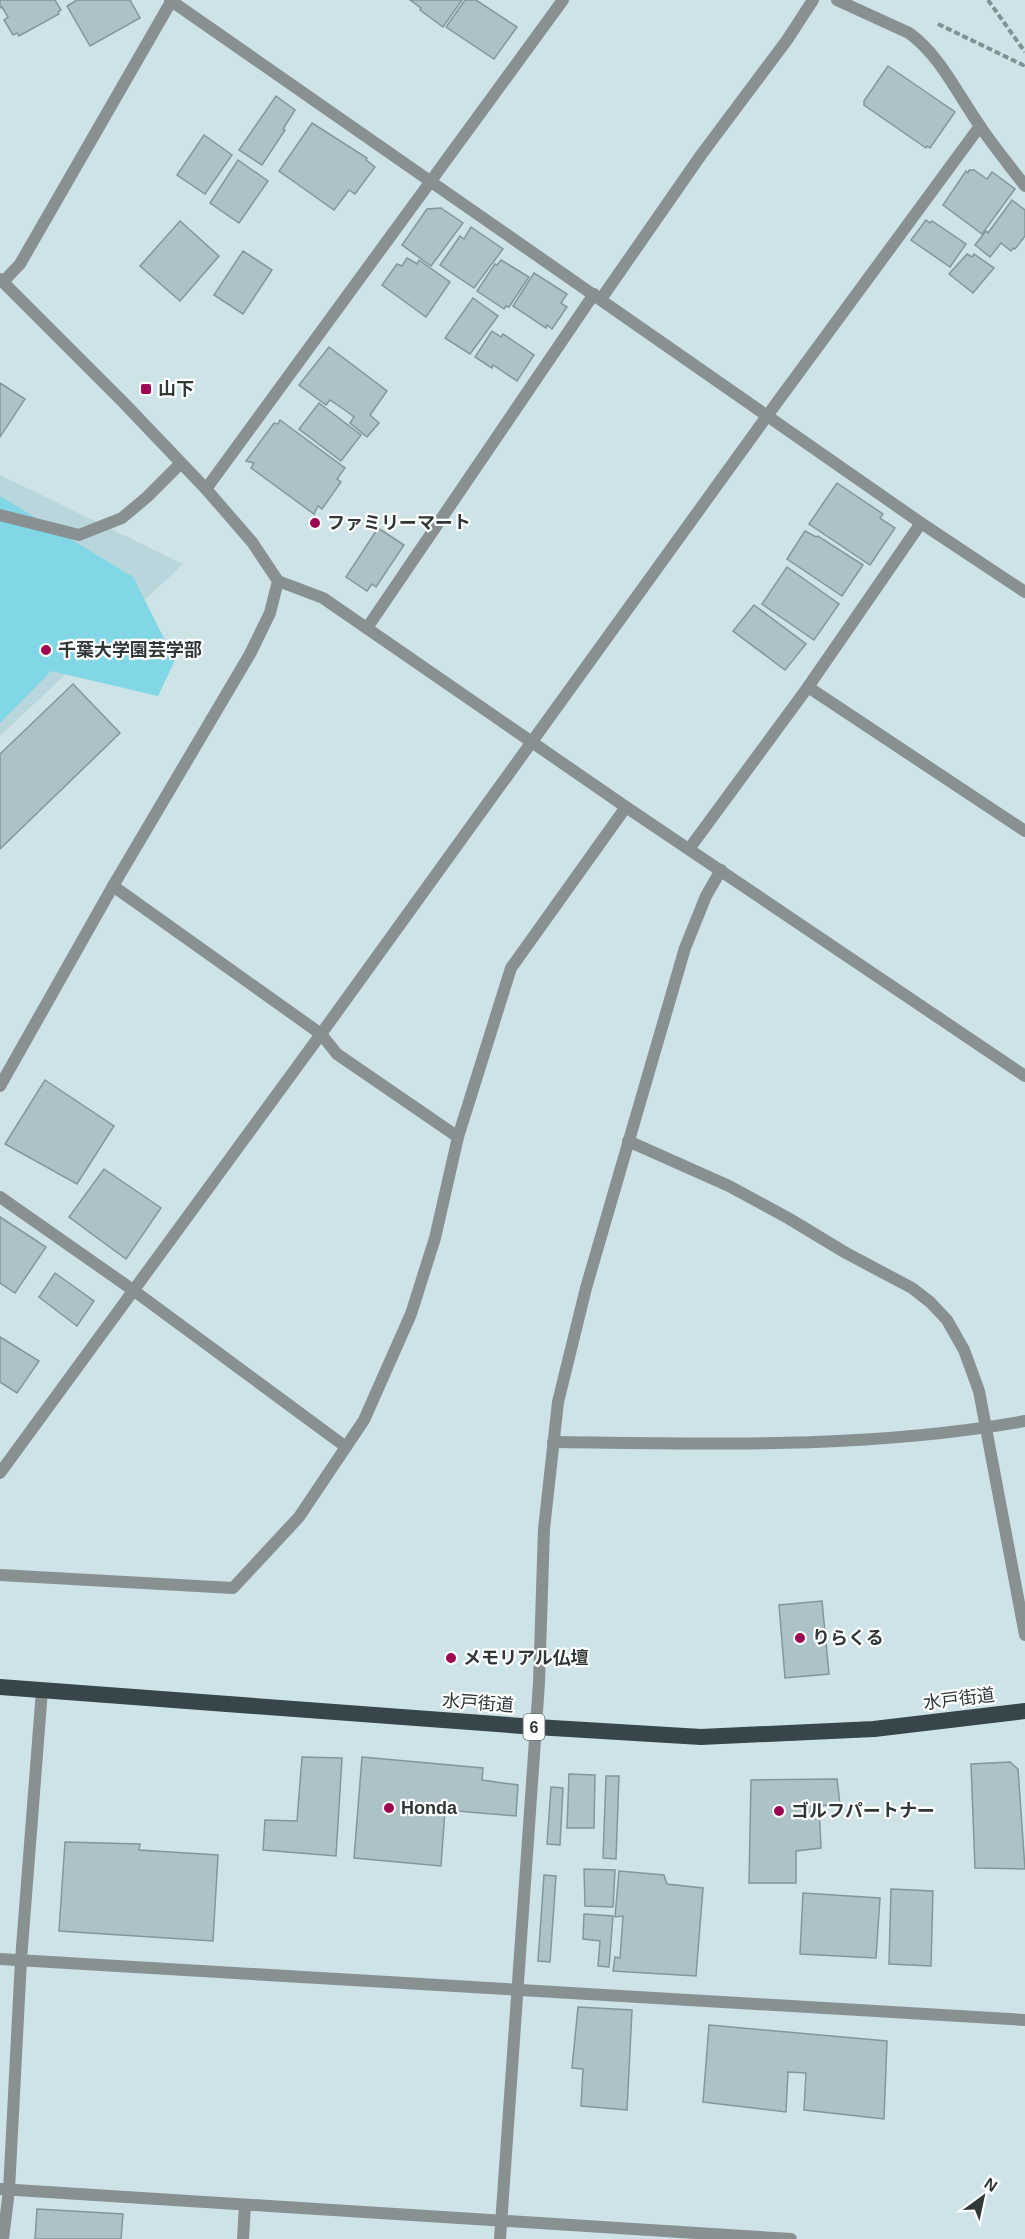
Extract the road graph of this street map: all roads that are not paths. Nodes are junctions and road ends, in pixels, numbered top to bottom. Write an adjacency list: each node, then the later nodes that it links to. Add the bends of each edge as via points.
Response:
1 (171, 0): 6 (street); 8 (street, via 20,264)
2 (563, 0): 6 (street)
3 (813, 0): 9 (street)
4 (837, 0): 5 (street, via 917,38)
5 (980, 126): 7 (street); 10 (street)
6 (429, 181): 9 (street); 12 (street)
7 (1025, 186)
8 (1, 281): 11 (street)
9 (597, 296): 10 (street); 17 (street)
10 (766, 416): 14 (street); 19 (street)
11 (182, 463): 12 (street); 13 (street, via 122,518 79,536)
12 (206, 489): 15 (street, via 252,542)
13 (0, 515)
14 (921, 523): 16 (street); 18 (street)
15 (278, 581): 17 (street, via 316,594); 24 (street, via 270,613 250,654)
16 (1025, 592)
17 (367, 628): 19 (street)
18 (808, 687): 21 (street); 22 (street)
19 (532, 741): 20 (street); 25 (street)
20 (626, 807): 22 (street); 28 (street, via 511,968)
21 (1025, 831)
22 (689, 849): 23 (street)
23 (721, 870): 26 (street); 29 (street, via 685,948)
24 (113, 886): 25 (street); 27 (street)
25 (321, 1034): 28 (street, via 337,1054); 31 (street)
26 (1025, 1076)
27 (0, 1086)
28 (458, 1137): 35 (street, via 435,1238 411,1314 364,1420)
29 (628, 1140): 33 (street, via 729,1186 921,1295 947,1320 964,1350 979,1391); 34 (street, via 566,1368)
30 (0, 1197): 31 (street)
31 (133, 1290): 35 (street); 36 (street)
32 (1025, 1420): 33 (street)
33 (985, 1428): 34 (street, via 871,1440 749,1444); 38 (street)
34 (553, 1442): 42 (street, via 544,1529)
35 (346, 1447): 37 (street, via 299,1517 233,1588)
36 (0, 1473)
37 (0, 1575)
38 (1025, 1635)
39 (0, 1687): 40 (highway, 水戸街道 / 6)
40 (42, 1690): 42 (highway, 水戸街道 / 6); 44 (street)
41 (1025, 1711): 42 (highway, 水戸街道 / 6, via 794,1734 701,1737)
42 (536, 1727): 45 (street)
43 (0, 1959): 44 (street)
44 (21, 1960): 45 (street); 47 (street)
45 (519, 1988): 46 (street); 49 (street)
46 (1025, 2020)
47 (5, 2189): 48 (street); 50 (street)
48 (245, 2205): 49 (street); 51 (street)
49 (501, 2222): 52 (street); 53 (street)
50 (3, 2239)
51 (243, 2239)
52 (500, 2239)
53 (791, 2239)

